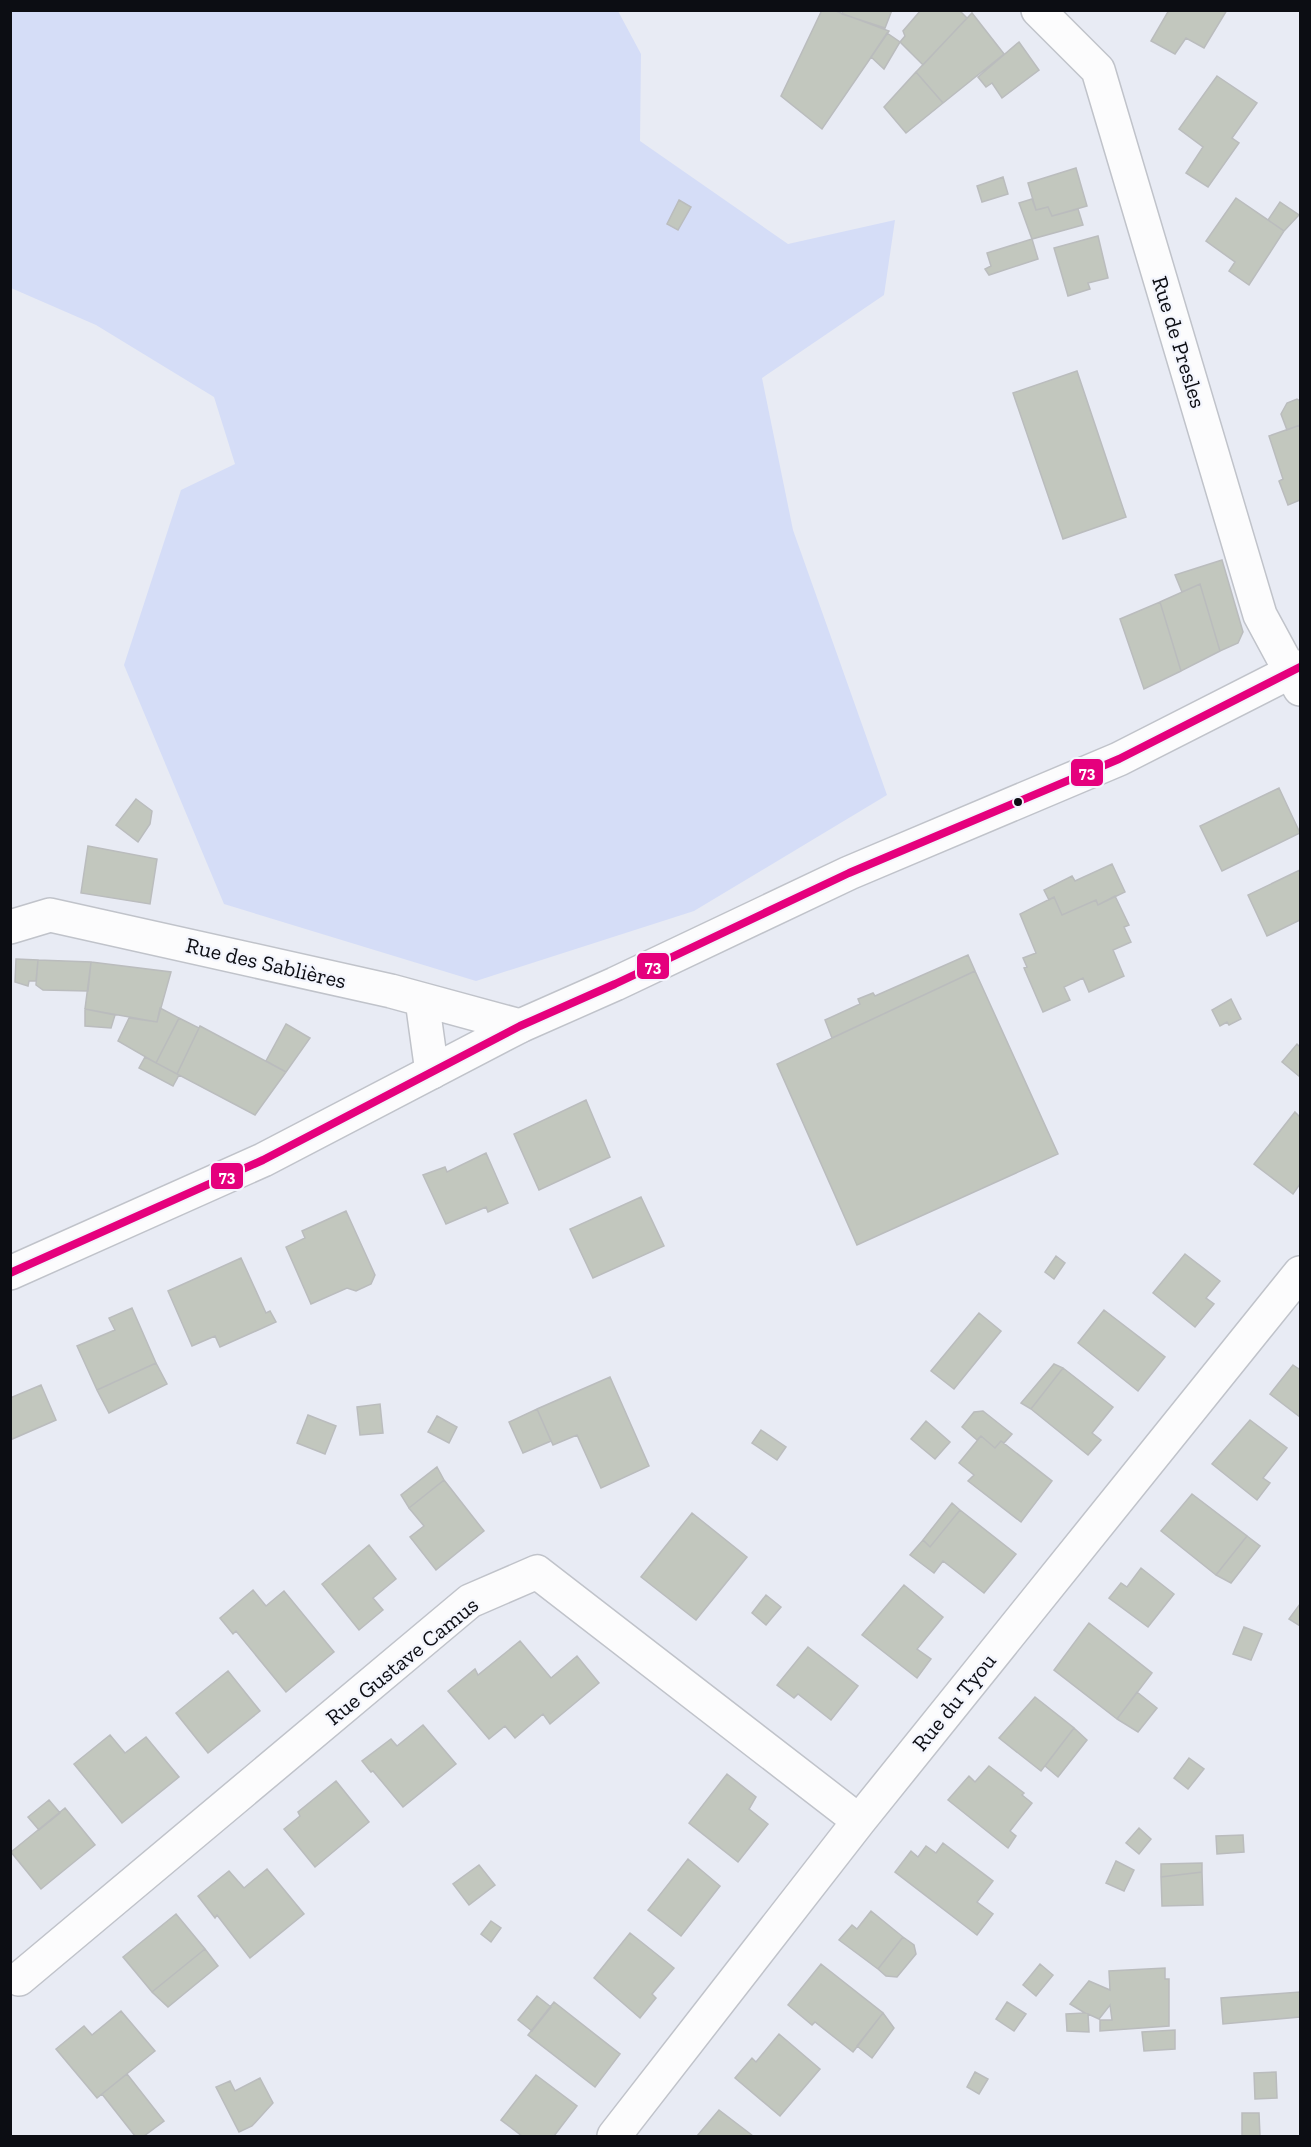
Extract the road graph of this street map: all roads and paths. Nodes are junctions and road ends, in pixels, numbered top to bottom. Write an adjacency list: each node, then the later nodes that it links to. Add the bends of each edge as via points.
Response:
1 (1038, 10): 2 (street, Rue de Presles, via 1098,70 1260,615)
2 (1298, 672): 5 (street, via 1119,759 849,873)
3 (10, 927): 4 (street, Rue des Sablières, via 50,915)
4 (422, 1000): 5 (street, Rue des Sablières); 6 (street)
5 (520, 1026): 6 (street)
6 (432, 1072): 7 (street, via 263,1160)
7 (10, 1273)
8 (1300, 1273): 9 (street, Rue du Tyou)
9 (858, 1821): 10 (street, Rue Gustave Camus, via 537,1572 470,1601); 11 (street, Rue du Tyou)
10 (19, 1979)
11 (614, 2136)

